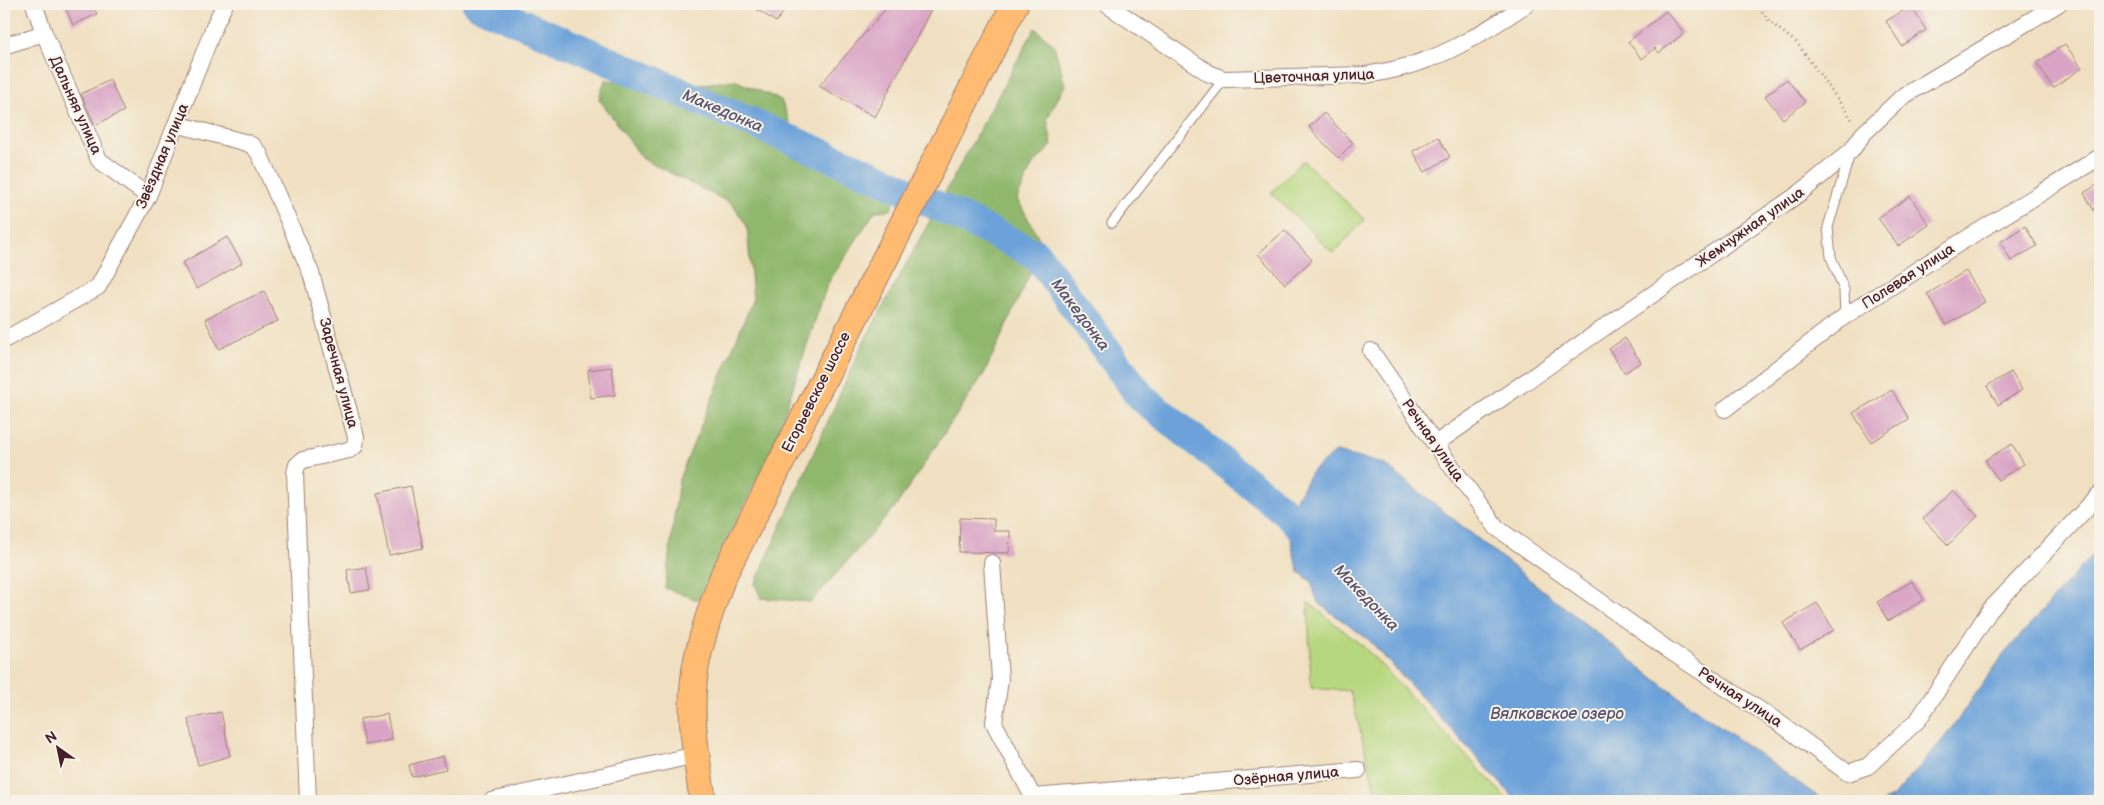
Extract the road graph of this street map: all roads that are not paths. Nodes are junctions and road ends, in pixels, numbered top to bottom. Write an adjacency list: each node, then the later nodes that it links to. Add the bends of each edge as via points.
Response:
1 (34, 4): 7 (street, Дальняя улица)
2 (225, 4): 10 (street, Звёздная улица)
3 (1015, 4): 22 (main road, Егорьевское шоссе, via 723,576 696,662 692,707)
4 (1106, 4): 9 (street, Цветочная улица, via 1210,74)
5 (1527, 4): 9 (street, Цветочная улица, via 1446,52 1387,72)
6 (2058, 4): 11 (street, Жемчужная улица, via 1902,96 1864,134)
7 (44, 33): 8 (street); 13 (street, Дальняя улица, via 99,160)
8 (4, 46)
9 (1224, 79): 14 (lane)
10 (176, 124): 13 (street, Звёздная улица); 25 (street, Заречная улица, via 247,143 259,153 311,273 356,437 355,446 349,450 304,460 295,473)
11 (1851, 152): 15 (lane, via 1828,227 1831,257 1844,290); 19 (street, Жемчужная улица, via 1800,193)
12 (2100, 157): 15 (street, Полевая улица)
13 (148, 196): 16 (street, Звёздная улица, via 98,287)
14 (1112, 223)
15 (1845, 316): 18 (street, Полевая улица)
16 (4, 340)
17 (1371, 351): 19 (street, Речная улица)
18 (1725, 409)
19 (1435, 444): 20 (street, Речная улица, via 1497,528 1848,773 1868,766 1918,720 1990,610)
20 (2100, 494)
21 (992, 563): 24 (street, via 1000,678 994,723)
22 (696, 755): 26 (street); 27 (main road, Егорьевское шоссе)
23 (1358, 770): 24 (street, Озёрная улица)
24 (1034, 799)
25 (308, 801)
26 (491, 801)
27 (703, 801)

